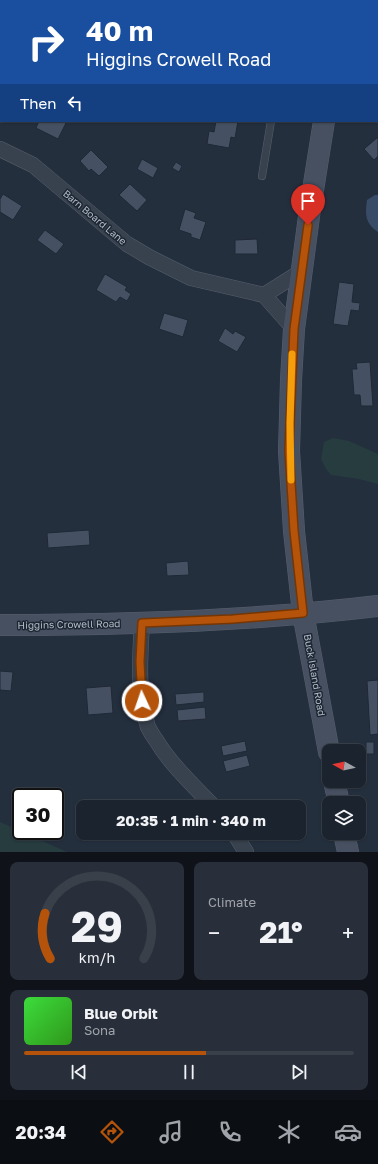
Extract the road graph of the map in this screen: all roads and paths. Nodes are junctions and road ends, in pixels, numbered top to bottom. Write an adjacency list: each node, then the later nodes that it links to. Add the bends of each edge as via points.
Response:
1 (271, 122): 4 (lane)
2 (324, 122): 5 (main road, Buck Island Road)
3 (0, 149): 6 (street, Barn Board Lane, via 33,165 127,244 144,254 191,278)
4 (262, 176)
5 (302, 271): 6 (street); 7 (main road, Buck Island Road)
6 (264, 295): 7 (street)
7 (294, 329): 9 (main road, Buck Island Road, via 289,451)
8 (378, 606): 9 (main road, Higgins Crowell Road)
9 (303, 613): 10 (main road, Higgins Crowell Road); 12 (main road, Buck Island Road)
10 (142, 623): 11 (main road, Higgins Crowell Road); 13 (street, via 142,701 149,728 161,749)
11 (0, 625)
12 (328, 744)
13 (207, 800)
14 (238, 840): 16 (street)
15 (345, 840): 17 (main road)
16 (246, 852)
17 (348, 852)

